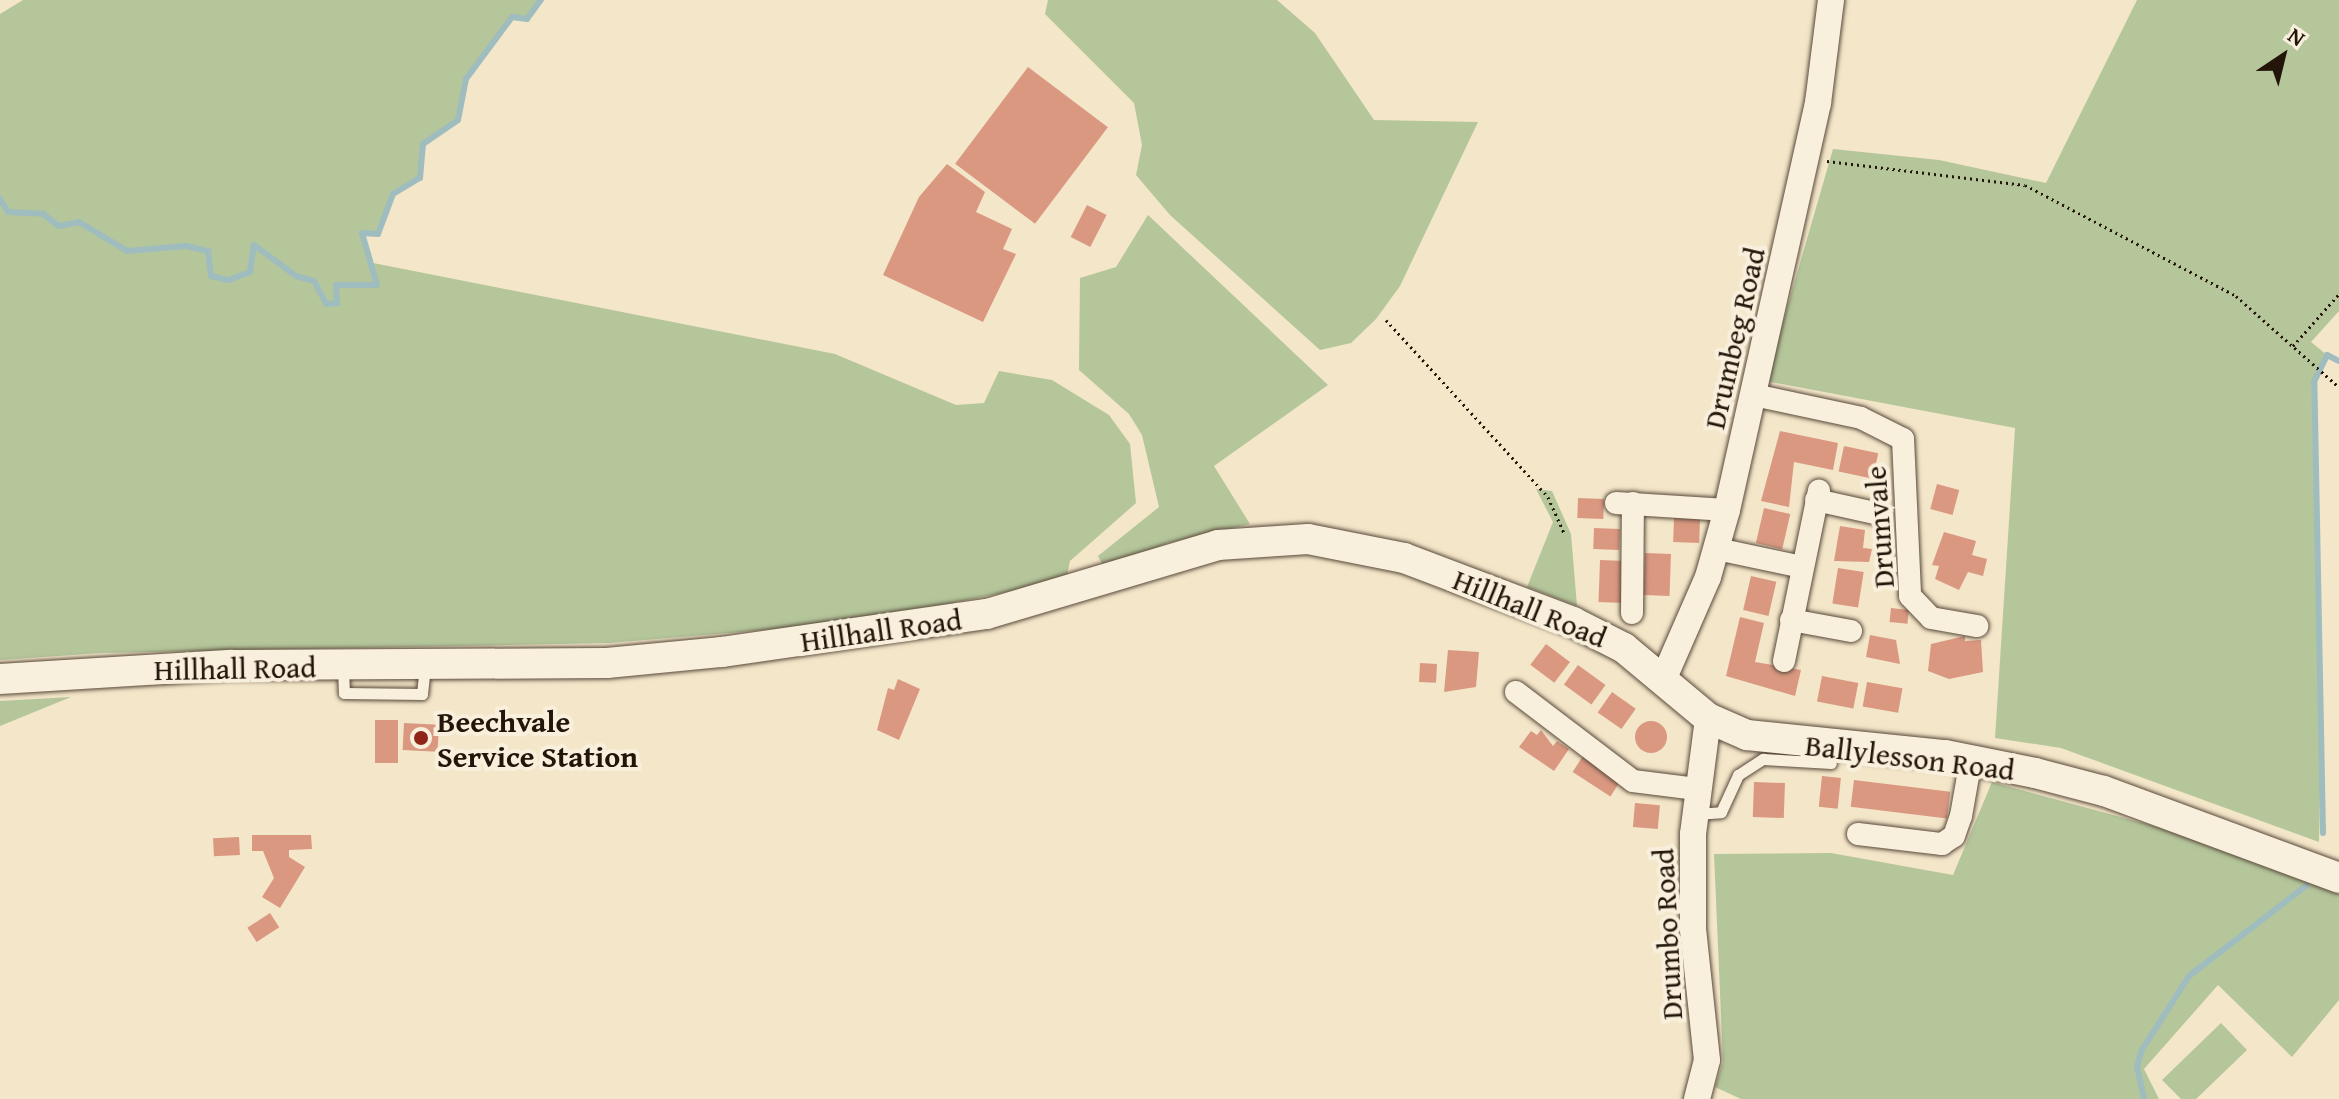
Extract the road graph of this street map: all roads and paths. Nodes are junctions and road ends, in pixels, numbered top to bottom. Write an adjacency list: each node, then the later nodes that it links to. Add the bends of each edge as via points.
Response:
1 (1831, 0): 2 (street, Drumbeg Road)
2 (1805, 160): 5 (path, via 2025,185 2236,296); 7 (street, Drumbeg Road)
3 (2339, 294): 5 (path)
4 (1386, 320): 10 (path, via 1548,497)
5 (2293, 346): 6 (path)
6 (2339, 387)
7 (1754, 395): 8 (street, Drumbeg Road); 15 (street, Drumvale, via 1892,429 1903,439 1910,596 1931,618)
8 (1727, 510): 11 (street, Drumbeg Road); 13 (street, via 1625,503)
9 (1875, 513): 12 (street, via 1818,496)
10 (1564, 533)
11 (1717, 549): 12 (street); 19 (street, Drumbeg Road)
12 (1802, 567): 14 (street)
13 (1632, 613)
14 (1791, 620): 16 (street); 17 (street)
15 (1977, 626)
16 (1851, 631)
17 (1784, 661)
18 (0, 679): 19 (main road, Hillhall Road, via 343,665 607,663 867,634 987,614 1218,545 1308,539 1404,558 1573,622 1624,648)
19 (1663, 680): 21 (main road, Hillhall Road)
20 (1516, 692): 24 (street, via 1633,781)
21 (1708, 718): 22 (main road, Ballylesson Road, via 1758,737); 24 (street, Drumbo Road)
22 (1971, 759): 25 (street, via 1961,816 1954,836 1942,844); 26 (main road, Ballylesson Road, via 2104,791)
23 (1831, 763): 24 (lane, via 1763,759 1738,775 1721,812)
24 (1695, 801): 27 (street, Drumbo Road, via 1693,930 1707,1060)
25 (1858, 834)
26 (2339, 878)
27 (1697, 1099)

